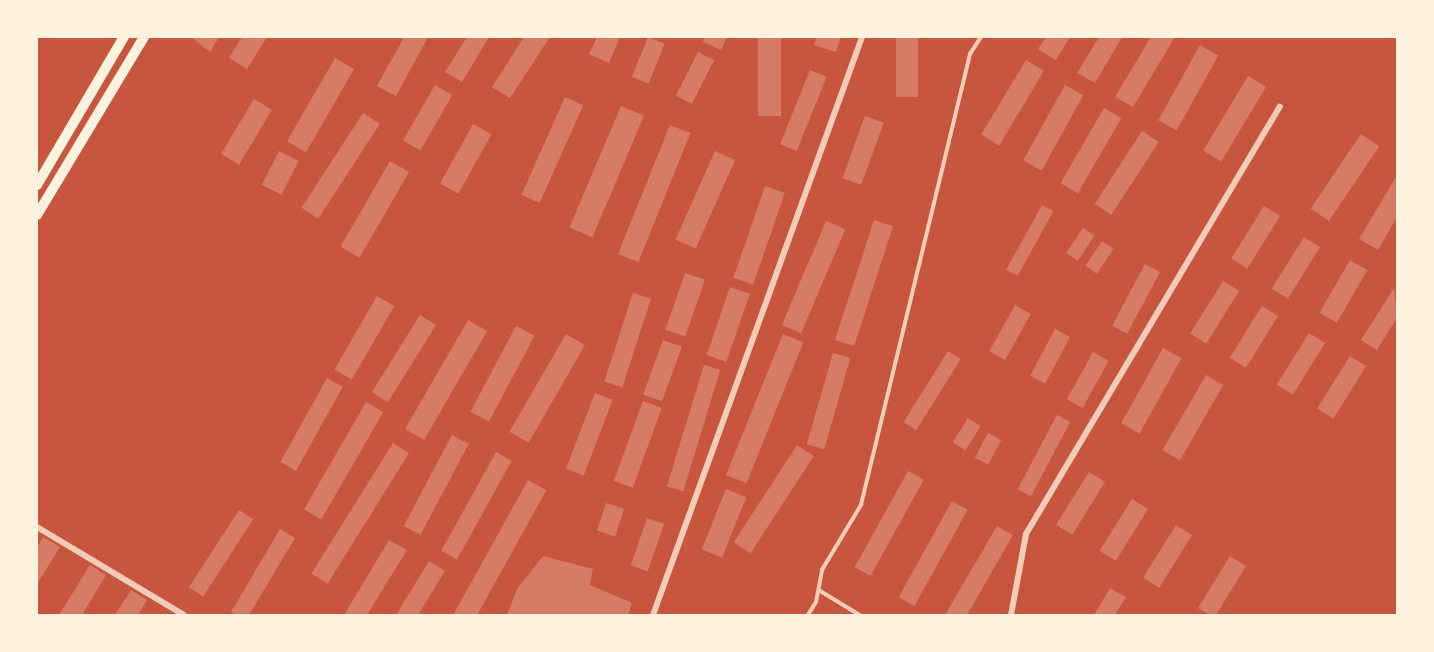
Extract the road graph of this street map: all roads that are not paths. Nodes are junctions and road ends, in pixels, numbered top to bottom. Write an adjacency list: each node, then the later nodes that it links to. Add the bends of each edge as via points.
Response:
1 (124, 37): 6 (main road)
2 (144, 37): 7 (main road)
3 (862, 37): 11 (street)
4 (981, 37): 9 (lane, via 970,54 860,505 822,570)
5 (1280, 107): 14 (street, via 1026,534)
6 (37, 184)
7 (37, 215)
8 (37, 527): 10 (street)
9 (819, 590): 12 (lane); 13 (lane)
10 (184, 615)
11 (653, 615)
12 (808, 615)
13 (860, 615)
14 (1011, 615)

